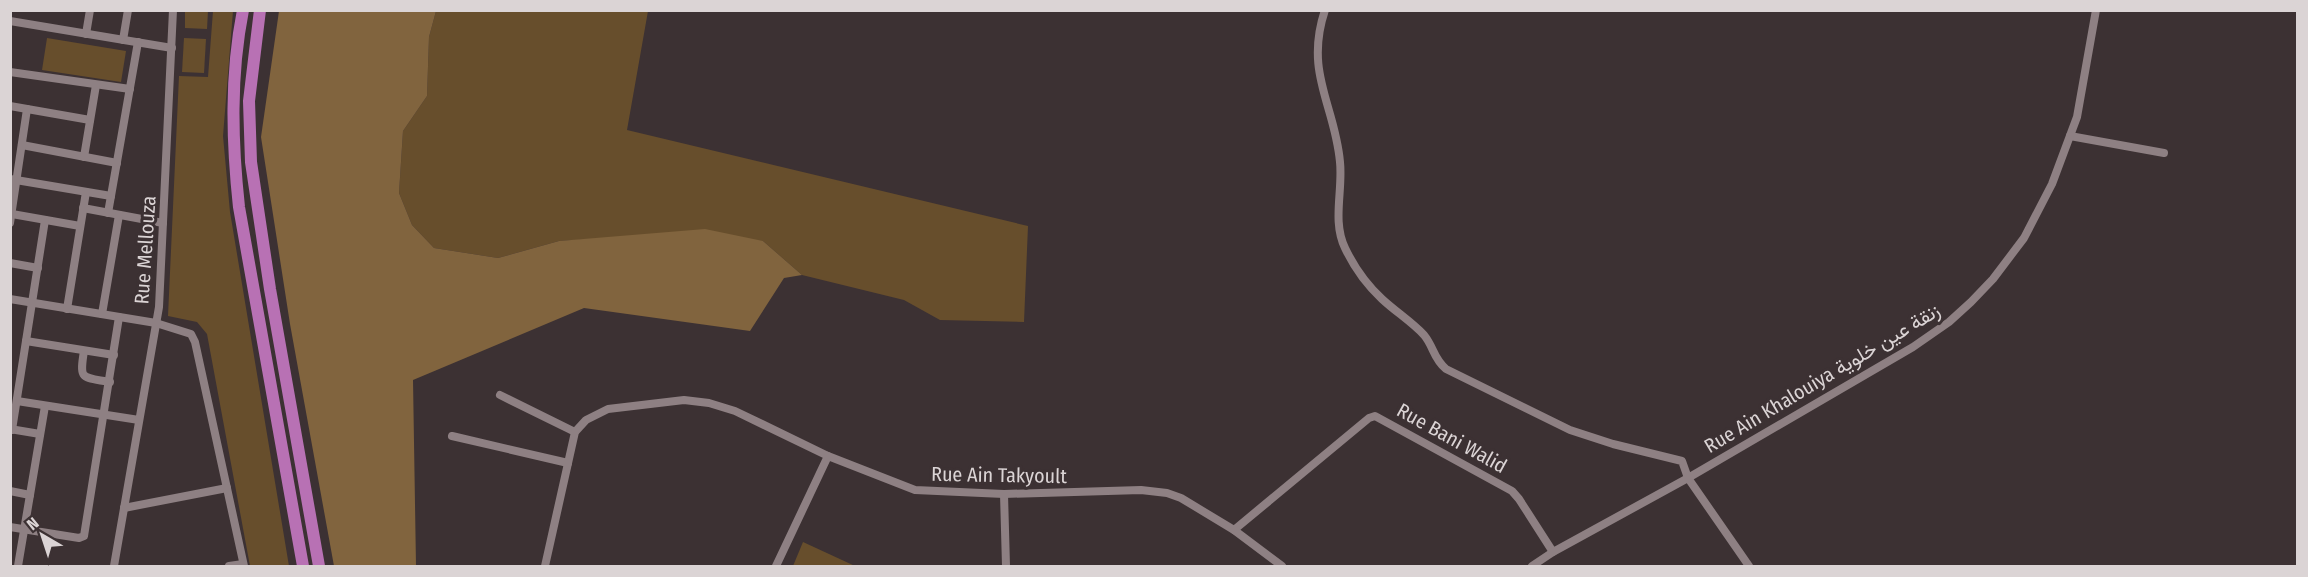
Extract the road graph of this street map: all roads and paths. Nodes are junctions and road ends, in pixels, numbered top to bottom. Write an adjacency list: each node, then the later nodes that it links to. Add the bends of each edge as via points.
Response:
1 (90, 10): 9 (street)
2 (128, 10): 10 (street)
3 (173, 10): 12 (street, Rue Mellouza)
4 (243, 10): 57 (highway, via 233,96 238,207)
5 (260, 10): 75 (highway, via 249,101 252,172)
6 (1325, 10): 58 (street, via 1318,35 1317,62 1338,149 1339,226 1346,250 1366,283 1424,336 1446,369 1570,430 1682,461)
7 (2096, 10): 19 (street, Rue Ain Khalouiya زنقة عين خلوية, via 2077,117)
8 (10, 21): 9 (street)
9 (86, 34): 10 (street)
10 (123, 40): 11 (street)
11 (138, 42): 12 (street); 15 (street)
12 (172, 48): 32 (street, Rue Mellouza)
13 (10, 72): 14 (street)
14 (96, 84): 15 (street); 18 (street)
15 (130, 89): 23 (street)
16 (10, 106): 17 (street)
17 (27, 109): 18 (street); 20 (street)
18 (90, 120): 22 (street)
19 (2070, 136): 21 (street); 58 (street, Rue Ain Khalouiya زنقة عين خلوية, via 2052,184 2024,237 1993,279 1949,322)
20 (22, 146): 22 (street); 24 (street)
21 (2164, 153)
22 (84, 157): 23 (street)
23 (117, 163): 26 (street)
24 (14, 179): 25 (street); 30 (street)
25 (86, 192): 26 (street); 27 (street)
26 (111, 196): 28 (street)
27 (83, 208): 28 (street); 33 (street)
28 (108, 213): 29 (street)
29 (119, 215): 32 (street); 39 (street)
30 (11, 219): 31 (street)
31 (45, 220): 33 (street); 35 (street)
32 (163, 223): 41 (street, Rue Mellouza)
33 (80, 226): 38 (street)
34 (10, 263): 35 (street)
35 (38, 268): 37 (street)
36 (10, 299): 37 (street)
37 (32, 303): 38 (street); 42 (street)
38 (67, 309): 39 (street)
39 (102, 314): 40 (street)
40 (119, 317): 41 (street); 44 (street)
41 (156, 323): 50 (street); 59 (street, Rue Mellouza, via 188,331 194,339)
42 (26, 341): 43 (street); 47 (street)
43 (84, 351): 44 (street); 45 (street, via 82,374)
44 (114, 355): 45 (street)
45 (110, 382): 49 (street)
46 (500, 395): 52 (street)
47 (17, 401): 48 (street); 51 (street)
48 (45, 406): 49 (street); 53 (street)
49 (105, 415): 50 (street); 65 (street, via 84,536)
50 (139, 420): 63 (street)
51 (11, 430): 53 (street)
52 (575, 432): 55 (street, Rue Ain Takyoult, via 586,420 608,409 684,400 735,411); 56 (street)
53 (40, 434): 62 (street)
54 (452, 436): 56 (street)
55 (828, 456): 61 (street, Rue Ain Takyoult, via 915,490); 77 (street)
56 (568, 464): 76 (street)
57 (286, 474): 73 (highway); 74 (highway)
58 (1688, 478): 67 (street, Rue Ain Khalouiya زنقة عين خلوية); 81 (street)
59 (227, 488): 63 (street); 69 (street, Rue Mellouza)
60 (10, 491): 62 (street)
61 (1004, 494): 66 (street, Rue Ain Takyoult, via 1141,490 1167,493); 78 (street)
62 (30, 495): 65 (street)
63 (124, 507): 71 (street)
64 (10, 526): 65 (street)
65 (24, 529): 70 (street)
66 (1234, 530): 67 (street, Rue Bani Walid, via 1369,417 1377,416 1512,491); 68 (street, Rue Ain Takyoult)
67 (1553, 552): 80 (street, Rue Ain Khalouiya زنقة عين خلوية)
68 (1271, 563): 79 (street, Rue Ain Takyoult)
69 (243, 565): 72 (street)
70 (18, 567)
71 (114, 567)
72 (229, 567)
73 (294, 567)
74 (303, 567)
75 (319, 567)
76 (545, 567)
77 (776, 567)
78 (1006, 567)
79 (1282, 567)
80 (1532, 567)
81 (1749, 567)

